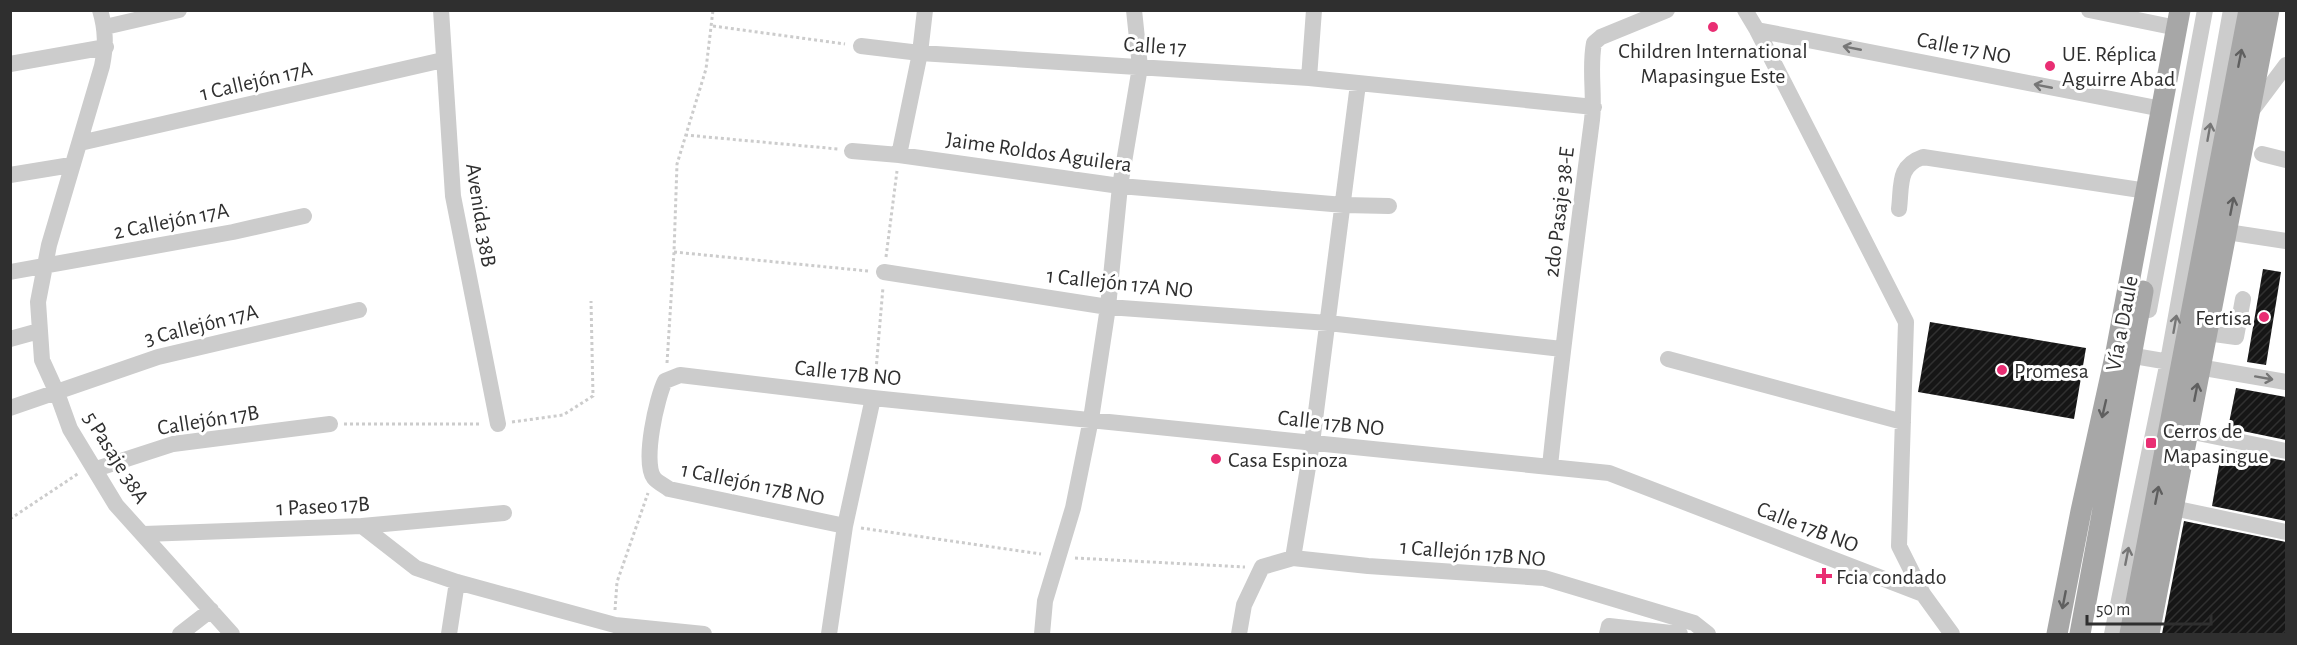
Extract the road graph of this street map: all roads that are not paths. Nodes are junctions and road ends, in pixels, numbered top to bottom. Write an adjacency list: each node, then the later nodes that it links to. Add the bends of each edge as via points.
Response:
1 (179, 10): 14 (street)
2 (441, 10): 20 (street, Avenida 38B)
3 (925, 10): 19 (street)
4 (1134, 10): 23 (street)
5 (1314, 10): 24 (street)
6 (1667, 10): 26 (street, 2do Pasaje 38-E, via 1594,43)
7 (1745, 10): 16 (street)
8 (2089, 10): 15 (street)
9 (2194, 10): 96 (main road, Vía a Daule)
10 (2205, 10): 56 (street, Vía a Daule)
11 (2231, 10): 58 (street, one-way to 11)
12 (2249, 10): 47 (main road, one-way to 12)
13 (2269, 10): 28 (main road)
14 (102, 19): 18 (street, 5 Pasaje 38A)
15 (2178, 19): 27 (main road, Vía a Daule)
16 (1757, 30): 27 (street, Calle 17 NO, one-way to 16); 64 (street, via 1906,322)
17 (861, 46): 19 (street, Calle 17)
18 (106, 47): 21 (street); 29 (street, 5 Pasaje 38A)
19 (920, 53): 23 (street, Calle 17); 31 (street)
20 (443, 60): 29 (street, 1 Callejón 17A); 66 (street, Avenida 38B, via 453,196)
21 (10, 64)
22 (2286, 65): 28 (street)
23 (1140, 67): 24 (street, Calle 17); 36 (street)
24 (1309, 78): 25 (street, Calle 17)
25 (1358, 84): 26 (street, Calle 17); 38 (street)
26 (1594, 107): 55 (street, 2do Pasaje 38-E)
27 (2162, 109): 37 (main road, Vía a Daule)
28 (2249, 114): 42 (main road, one-way to 28)
29 (80, 143): 34 (street, 5 Pasaje 38A)
30 (852, 151): 31 (street, Jaime Roldos Aguilera)
31 (899, 154): 36 (street, Jaime Roldos Aguilera)
32 (2262, 154): 33 (street)
33 (2286, 160)
34 (71, 165): 35 (street); 44 (street, 5 Pasaje 38A)
35 (10, 175)
36 (1120, 186): 38 (street, Jaime Roldos Aguilera); 49 (street)
37 (2147, 191): 40 (street, via 1923,157 1905,168); 95 (main road, Vía a Daule, one-way to 95)
38 (1344, 205): 39 (street, Jaime Roldos Aguilera); 51 (street)
39 (1389, 206)
40 (1899, 209)
41 (304, 216): 44 (street, 2 Callejón 17A)
42 (2225, 238): 43 (street); 47 (main road); 53 (main road)
43 (2286, 241)
44 (45, 267): 45 (street, 2 Callejón 17A); 52 (street, 5 Pasaje 38A, via 38,302)
45 (10, 272)
46 (885, 272): 49 (street, 1 Callejón 17A NO)
47 (2198, 278): 58 (main road)
48 (2243, 299): 53 (street, via 2235,344)
49 (1108, 308): 51 (street, 1 Callejón 17A NO); 63 (street)
50 (359, 310): 60 (street, 3 Callejón 17A, via 158,357)
51 (1328, 323): 55 (street, 1 Callejón 17A NO); 68 (street)
52 (39, 331): 54 (street); 60 (street, 5 Pasaje 38A, via 42,360)
53 (2207, 333): 58 (main road)
54 (10, 339)
55 (1562, 349): 71 (street, 2do Pasaje 38-E)
56 (2140, 357): 58 (street); 97 (street, Vía a Daule)
57 (1668, 360): 64 (street)
58 (2184, 363): 59 (street, one-way to 59); 67 (main road, one-way to 58); 98 (street, one-way to 58); 99 (main road, one-way to 58)
59 (2286, 382)
60 (57, 393): 62 (street, 3 Callejón 17A); 70 (street, 5 Pasaje 38A, via 70,429)
61 (873, 398): 63 (street, Calle 17B NO); 72 (street, Calle 17B NO, via 680,375 666,381 659,393 648,461); 76 (street)
62 (10, 408)
63 (1091, 419): 68 (street, Calle 17B NO); 89 (street, via 1073,508 1045,601)
64 (1903, 423): 81 (street, via 1899,546)
65 (330, 424): 70 (street, Callejón 17B, via 173,444)
66 (498, 424)
67 (2188, 431): 69 (street); 73 (main road)
68 (1312, 443): 71 (street, Calle 17B NO); 79 (street)
69 (2286, 451)
70 (94, 466): 78 (street, 5 Pasaje 38A, via 116,505)
71 (1550, 466): 81 (street, Calle 17B NO, via 1609,473)
72 (653, 478): 76 (street, 1 Callejón 17B NO, via 669,489)
73 (2174, 508): 77 (street); 100 (main road)
74 (504, 513): 75 (street, 1 Paseo 17B)
75 (362, 526): 78 (street, 1 Paseo 17B); 80 (street, via 416,568)
76 (845, 526): 88 (street)
77 (2286, 532)
78 (144, 534): 82 (street, 5 Pasaje 38A)
79 (1293, 558): 90 (street, 1 Callejón 17B NO, via 1262,567 1244,605); 93 (street, 1 Callejón 17B NO, via 1544,578 1694,623)
80 (457, 582): 83 (street); 86 (street)
81 (1923, 594): 94 (street)
82 (211, 610): 84 (street); 85 (street, 5 Pasaje 38A)
83 (614, 630): 87 (street)
84 (180, 634)
85 (232, 634)
86 (449, 634)
87 (704, 634)
88 (829, 634)
89 (1042, 634)
90 (1239, 634)
91 (1607, 634): 92 (street, via 1609,626)
92 (1680, 634)
93 (1708, 634)
94 (1952, 634)
95 (2057, 634)
96 (2079, 634)
97 (2086, 634)
98 (2112, 634)
99 (2130, 634)
100 (2149, 634)

